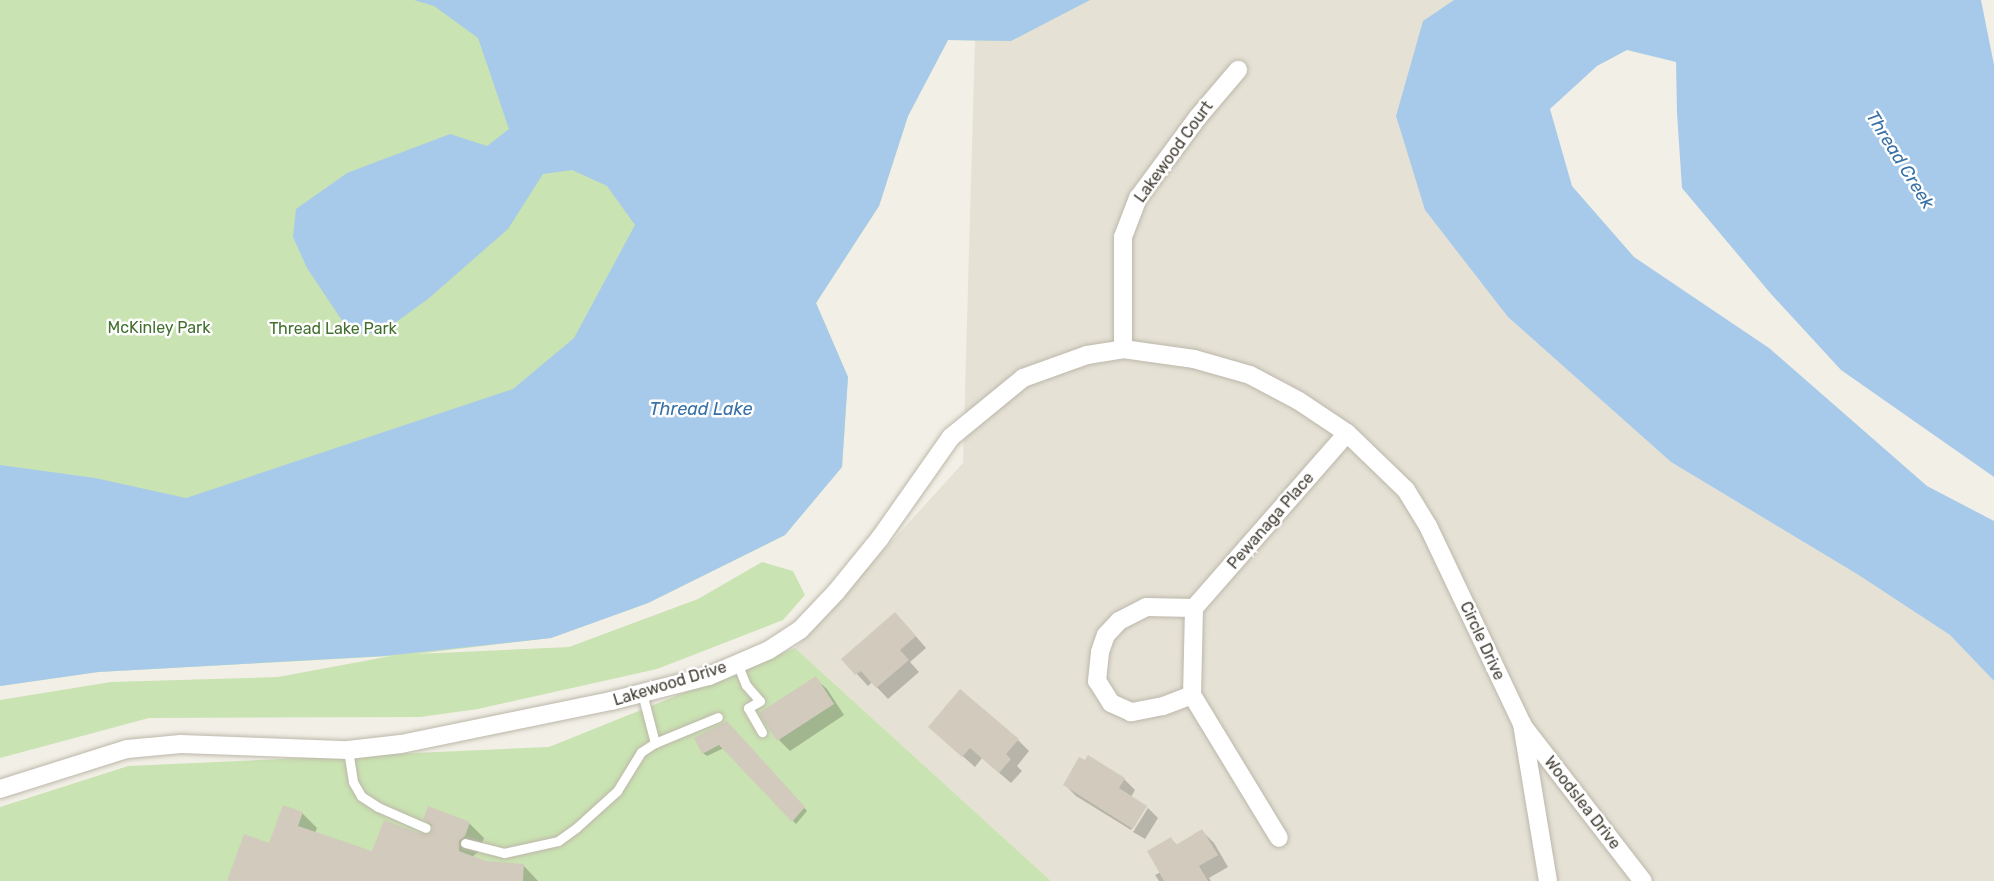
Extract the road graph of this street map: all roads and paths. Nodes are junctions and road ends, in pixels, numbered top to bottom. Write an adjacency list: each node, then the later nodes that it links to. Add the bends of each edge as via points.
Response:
1 (1238, 70): 2 (street, Lakewood Court, via 1197,117 1138,198 1123,237)
2 (1123, 350): 3 (street, Lakewood Drive, via 1194,358 1250,375); 5 (street, Lakewood Drive, via 1087,355 1023,378 951,437 880,538 800,630 769,650)
3 (1347, 434): 4 (street, Pewanaga Place); 9 (street, Circle Drive, via 1406,490 1428,526)
4 (1194, 608): 7 (street); 7 (street, via 1146,607 1119,621 1106,635 1097,681 1111,703 1131,712)
5 (737, 663): 6 (street, Lakewood Drive, via 709,675); 10 (lane, via 746,685 760,701 748,708)
6 (642, 693): 11 (lane); 12 (street, Lakewood Drive, via 423,740)
7 (1192, 695): 15 (street)
8 (718, 717): 11 (lane)
9 (1522, 724): 17 (street, Circle Drive); 18 (street, Woodslea Drive)
10 (762, 732)
11 (655, 743): 16 (lane, via 641,752 617,791 558,841 504,853)
12 (348, 750): 13 (street, Lakewood Drive, via 181,744 127,749); 14 (lane, via 361,796)
13 (0, 789)
14 (426, 828)
15 (1279, 838)
16 (465, 843)
17 (1548, 881)
18 (1643, 881)

